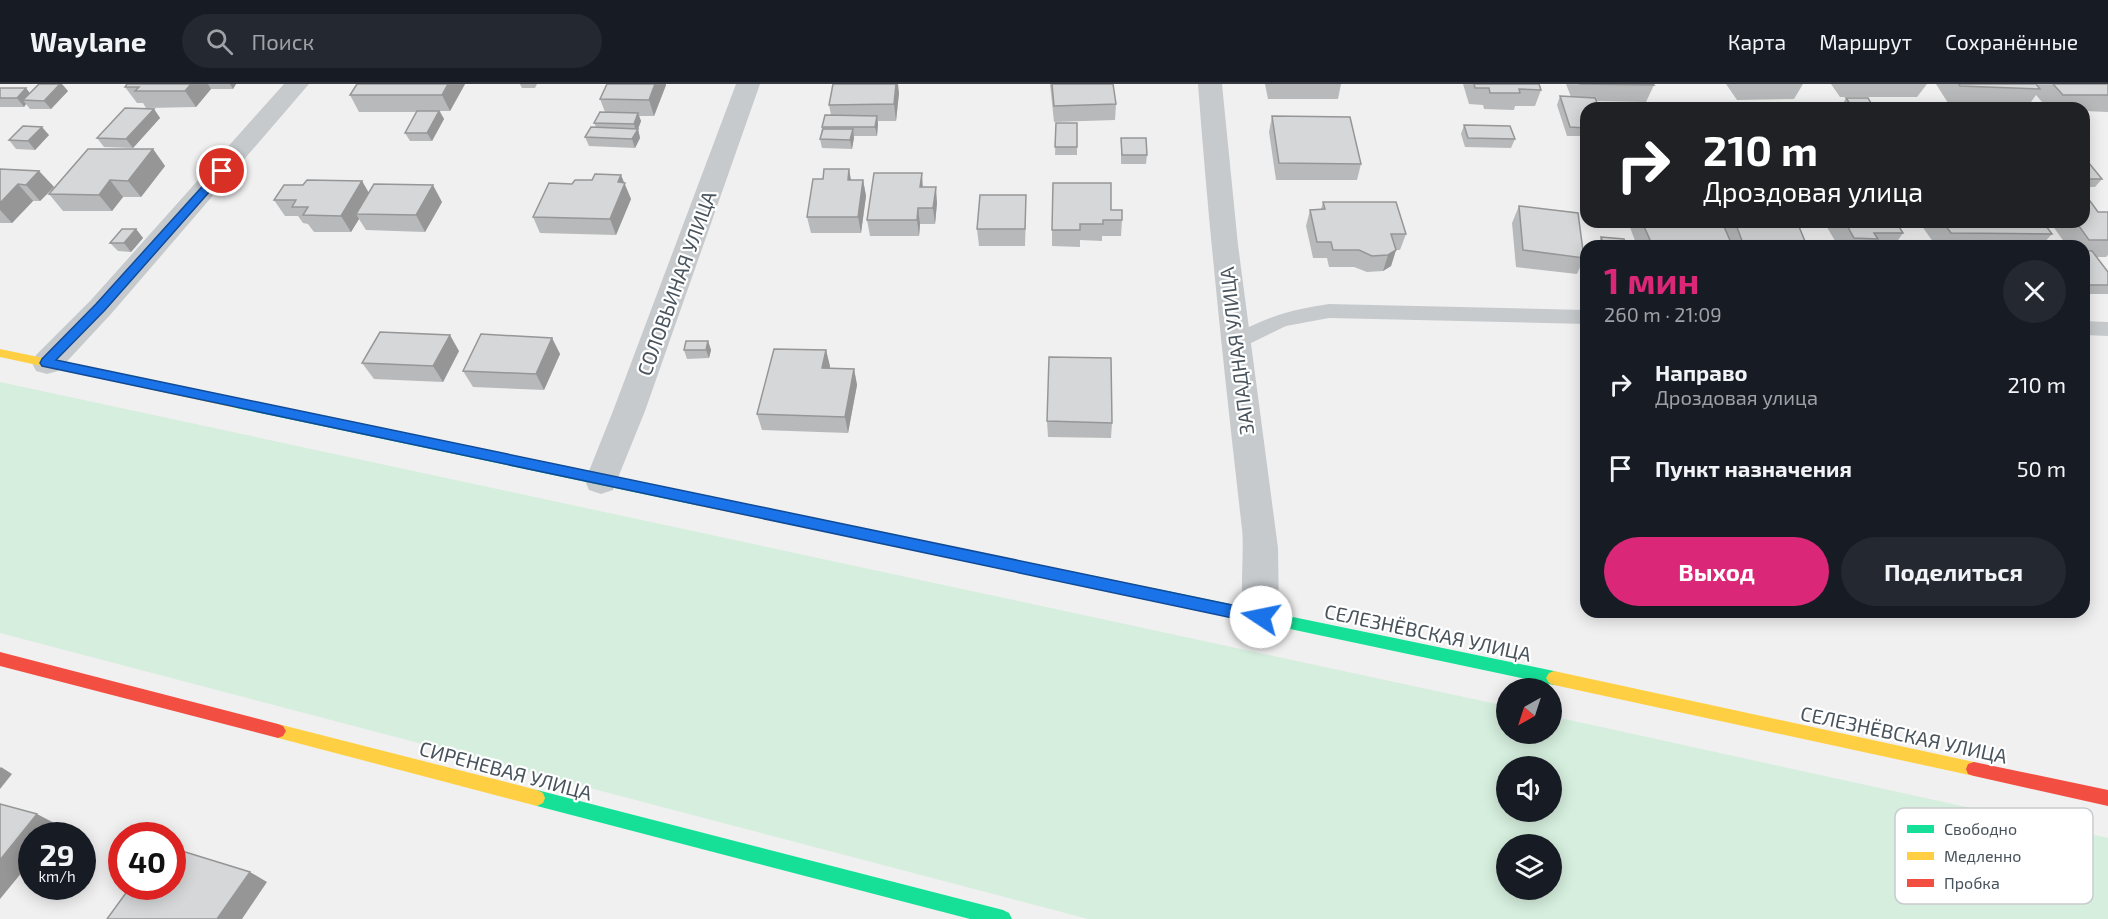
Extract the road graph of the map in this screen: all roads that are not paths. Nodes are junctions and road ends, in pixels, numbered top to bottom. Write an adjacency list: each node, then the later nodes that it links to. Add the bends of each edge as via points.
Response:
1 (297, 84): 9 (street)
2 (747, 84): 10 (street, СОЛОВЬИНАЯ УЛИЦА)
3 (1210, 84): 7 (street, ЗАПАДНАЯ УЛИЦА)
4 (1580, 317): 7 (lane, via 1329,311 1290,316)
5 (2090, 328): 6 (lane)
6 (2108, 329)
7 (1235, 344): 11 (street, ЗАПАДНАЯ УЛИЦА, via 1261,548)
8 (0, 353): 9 (street, СЕЛЕЗНЁВСКАЯ УЛИЦА)
9 (47, 363): 10 (street, СЕЛЕЗНЁВСКАЯ УЛИЦА)
10 (601, 480): 11 (street, СЕЛЕЗНЁВСКАЯ УЛИЦА)
11 (1261, 617): 13 (street, СЕЛЕЗНЁВСКАЯ УЛИЦА)
12 (0, 659): 14 (street, СИРЕНЕВАЯ УЛИЦА)
13 (2108, 798)
14 (1003, 919)

